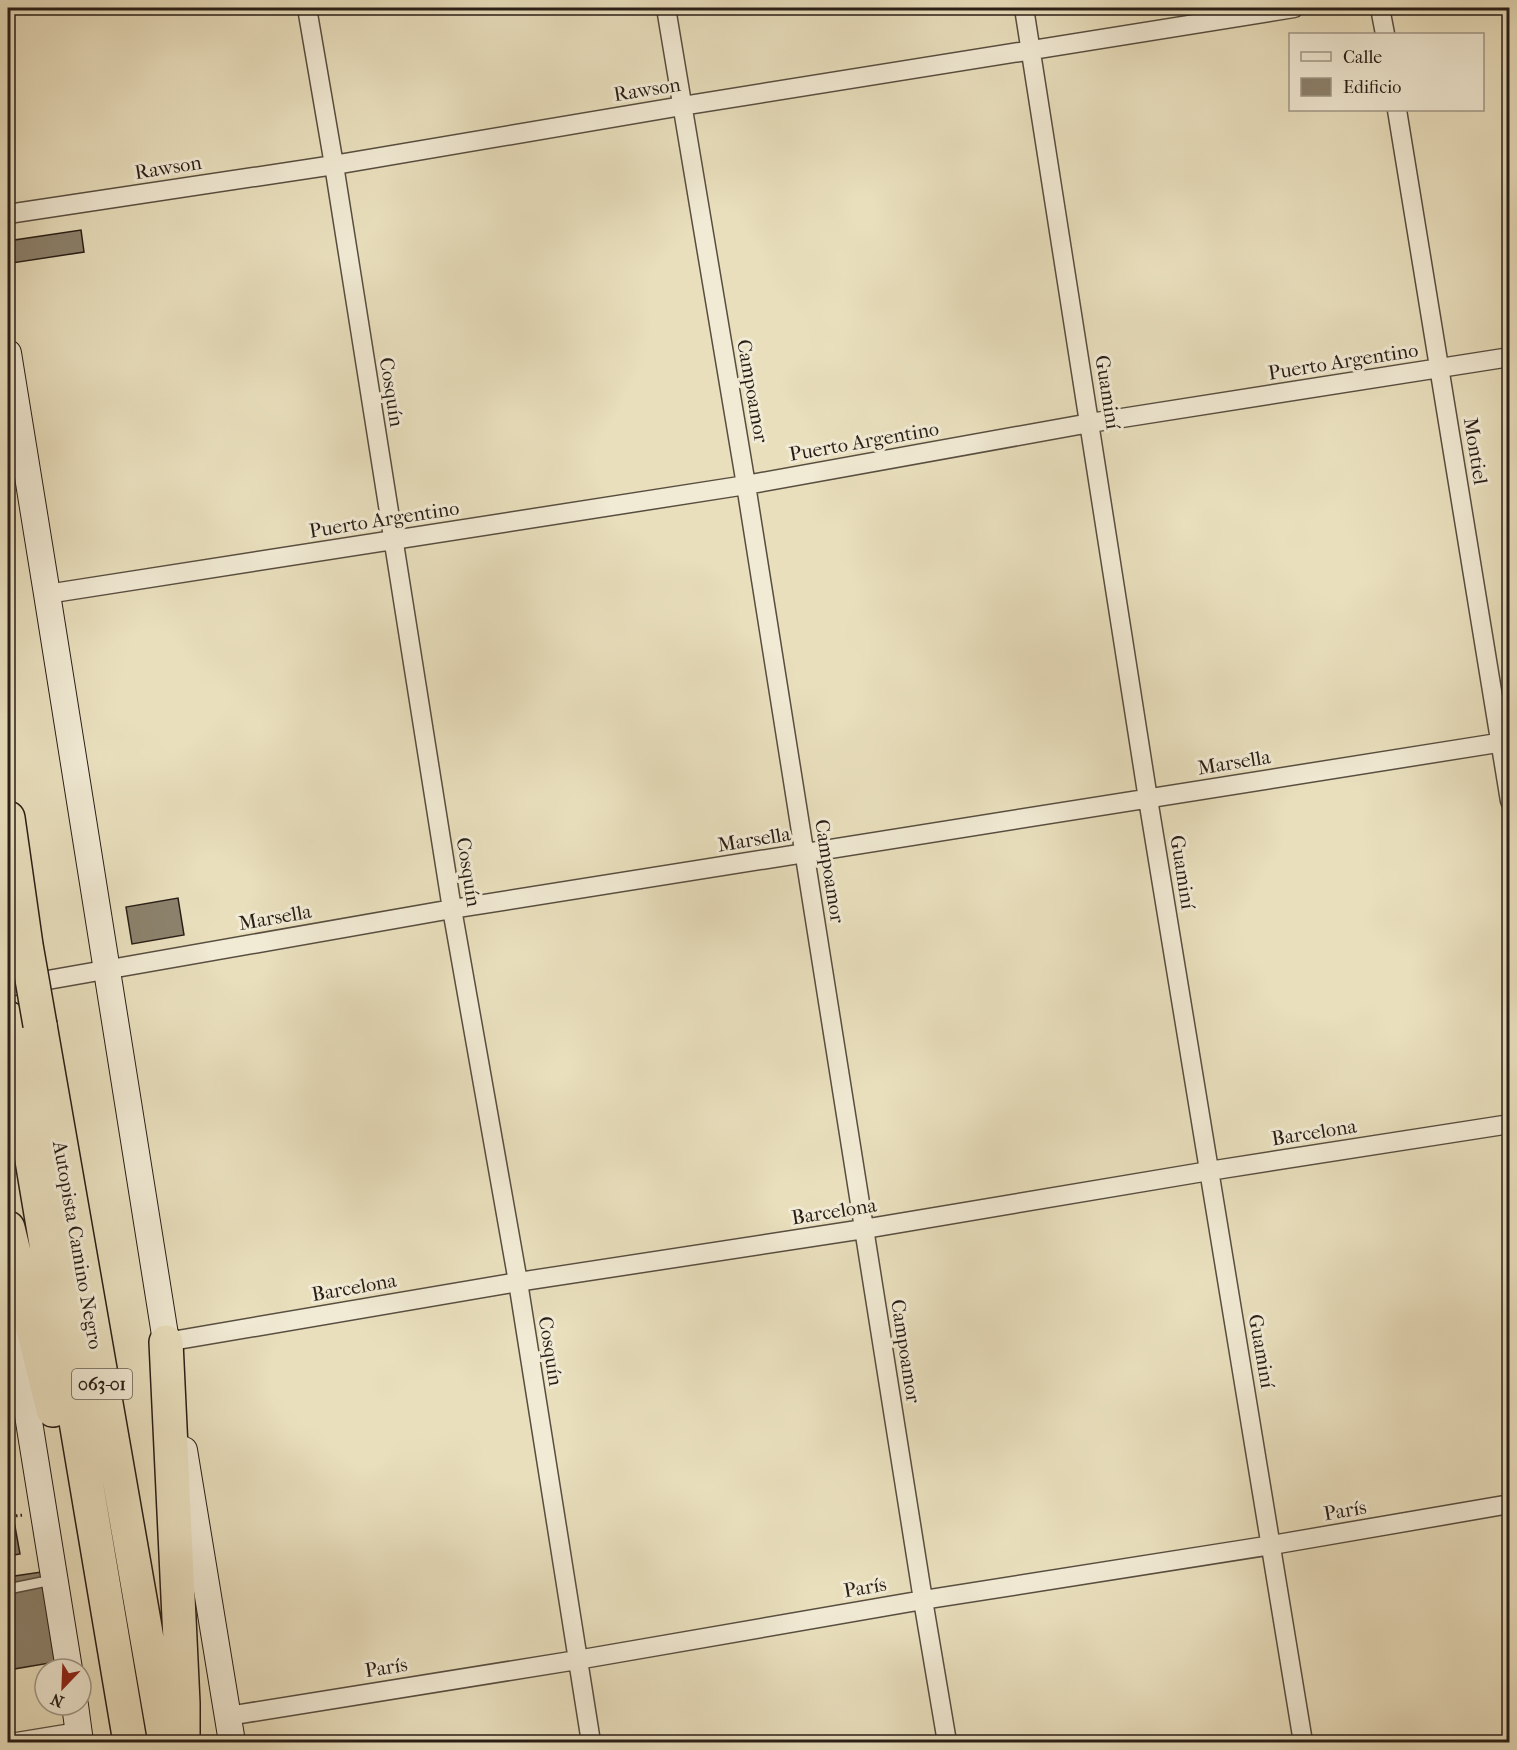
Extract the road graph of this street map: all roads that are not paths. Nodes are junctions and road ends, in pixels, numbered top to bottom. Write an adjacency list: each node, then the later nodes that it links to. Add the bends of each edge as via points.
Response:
1 (307, 8): 10 (street, Cosquín)
2 (666, 8): 8 (street, Campoamor)
3 (1024, 8): 7 (street, Guaminí)
4 (1294, 8): 7 (street, Rawson)
5 (1380, 8): 6 (street)
6 (1385, 33)
7 (1031, 50): 8 (street, Rawson); 15 (street, Guaminí)
8 (682, 106): 10 (street, Rawson); 16 (street, Campoamor)
9 (1397, 111): 14 (street, Montiel)
10 (334, 165): 11 (street, Rawson); 17 (street, Cosquín)
11 (8, 214)
12 (8, 353): 18 (street)
13 (1509, 357): 14 (street, Puerto Argentino)
14 (1440, 368): 15 (street, Puerto Argentino); 19 (street, Montiel)
15 (1090, 423): 16 (street, Puerto Argentino); 20 (street, Guaminí)
16 (746, 485): 17 (street, Puerto Argentino); 23 (street, Campoamor)
17 (393, 540): 18 (street, Puerto Argentino); 24 (street, Cosquín)
18 (47, 594): 25 (street)
19 (1505, 741): 20 (street, Marsella); 21 (street, Montiel)
20 (1148, 799): 23 (street, Marsella); 29 (street, Guaminí)
21 (1509, 801)
22 (8, 818): 27 (highway, Autopista Camino Negro / 063-01, bridge, via 26,945)
23 (804, 853): 24 (street, Marsella); 31 (street, Campoamor)
24 (452, 909): 25 (street, Marsella); 33 (street, Cosquín)
25 (106, 969): 26 (street, Marsella); 34 (street)
26 (8, 987)
27 (19, 1023): 45 (highway, Autopista Camino Negro / 063-01); 48 (highway, Autopista Camino Negro / 063-01)
28 (1509, 1124): 29 (street, Barcelona)
29 (1209, 1171): 31 (street, Barcelona); 37 (street, Guaminí)
30 (8, 1228): 45 (highway, via 52,1404 97,1620)
31 (864, 1229): 33 (street, Barcelona); 40 (street, Campoamor)
32 (8, 1273): 35 (street)
33 (518, 1282): 34 (street, Barcelona); 42 (street, Cosquín)
34 (166, 1342): 43 (street); 49 (highway)
35 (14, 1367): 38 (street)
36 (1509, 1504): 37 (street, París)
37 (1272, 1545): 40 (street, París); 53 (street, Guaminí)
38 (55, 1580): 39 (lane); 41 (street)
39 (8, 1589)
40 (923, 1600): 42 (street, París); 52 (street, Campoamor)
41 (67, 1657)
42 (577, 1660): 43 (street, París); 51 (street, Cosquín)
43 (228, 1716): 50 (street)
44 (76, 1717): 46 (street)
45 (127, 1727)
46 (79, 1737): 47 (street)
47 (17, 1743)
48 (165, 1743)
49 (183, 1743)
50 (232, 1743)
51 (591, 1743)
52 (947, 1743)
53 (1304, 1743)

